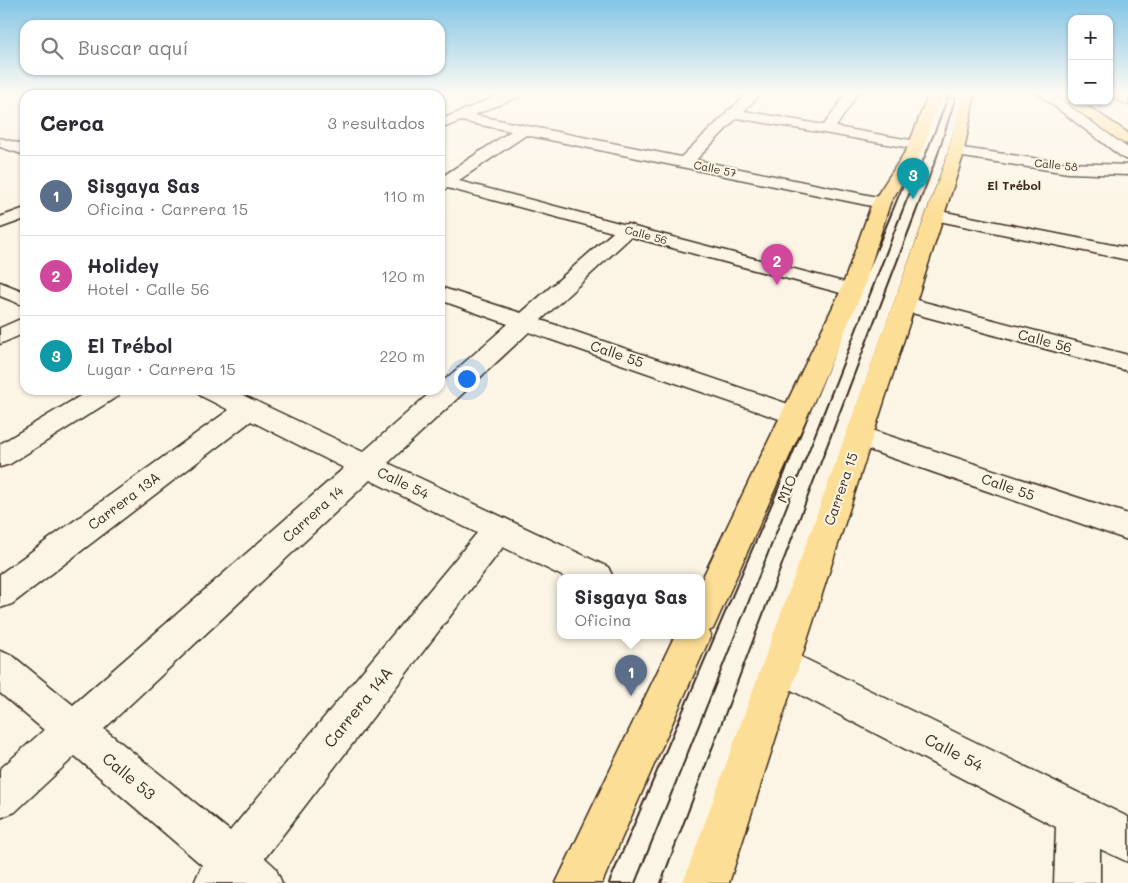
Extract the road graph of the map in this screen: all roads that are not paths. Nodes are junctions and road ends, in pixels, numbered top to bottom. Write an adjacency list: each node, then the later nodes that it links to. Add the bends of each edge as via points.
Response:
1 (517, 134): 17 (street)
2 (544, 134): 15 (street, Calle 57)
3 (712, 134): 15 (street)
4 (852, 134): 11 (street)
5 (920, 134): 11 (main road)
6 (934, 134): 57 (lane, MIO, via 897,208 815,422)
7 (949, 134): 58 (lane)
8 (956, 134): 13 (main road, Carrera 15)
9 (1099, 134): 14 (street)
10 (3, 145): 12 (street)
11 (916, 145): 19 (main road)
12 (20, 149)
13 (955, 152): 16 (street, Calle 58, via 1068,168); 21 (main road, Carrera 15)
14 (1128, 156)
15 (684, 163): 19 (street, Calle 57)
16 (1128, 170)
17 (445, 181)
18 (445, 184): 23 (street, Calle 56)
19 (881, 204): 26 (main road)
20 (20, 215): 22 (street)
21 (935, 215): 24 (street); 29 (main road, Carrera 15)
22 (0, 223)
23 (627, 230): 26 (street, Calle 56); 30 (street, Carrera 14)
24 (1128, 254)
25 (0, 288): 28 (street)
26 (852, 290): 39 (main road)
27 (445, 295): 30 (street, Calle 55)
28 (20, 298)
29 (905, 304): 33 (street, Calle 56); 40 (main road, Carrera 15)
30 (524, 322): 34 (street, Carrera 14); 39 (street, Calle 55)
31 (20, 327): 32 (street)
32 (0, 337)
33 (1128, 363)
34 (445, 394)
35 (101, 395): 41 (street)
36 (220, 395): 38 (street, Calle 54)
37 (444, 395): 42 (street, Carrera 14)
38 (248, 409): 42 (street, Calle 54); 46 (street, Carrera 13A)
39 (794, 415): 47 (main road)
40 (859, 436): 43 (street, Calle 55); 49 (main road, Carrera 15)
41 (0, 457)
42 (367, 466): 44 (street, Calle 54); 51 (street, Carrera 14)
43 (1128, 528)
44 (498, 530): 45 (street, Calle 54); 55 (street, Carrera 14A)
45 (590, 574)
46 (0, 593)
47 (705, 609)
48 (691, 639): 56 (main road)
49 (781, 665): 53 (street, Calle 54); 59 (main road, Carrera 15)
50 (0, 669): 51 (street, Calle 53)
51 (74, 730): 52 (street, Carrera 14); 55 (street, Calle 53)
52 (0, 797)
53 (1078, 814): 54 (street, Calle 54); 60 (street)
54 (1128, 840)
55 (237, 876)
56 (579, 883)
57 (622, 883)
58 (674, 883)
59 (706, 883)
60 (1077, 883)

